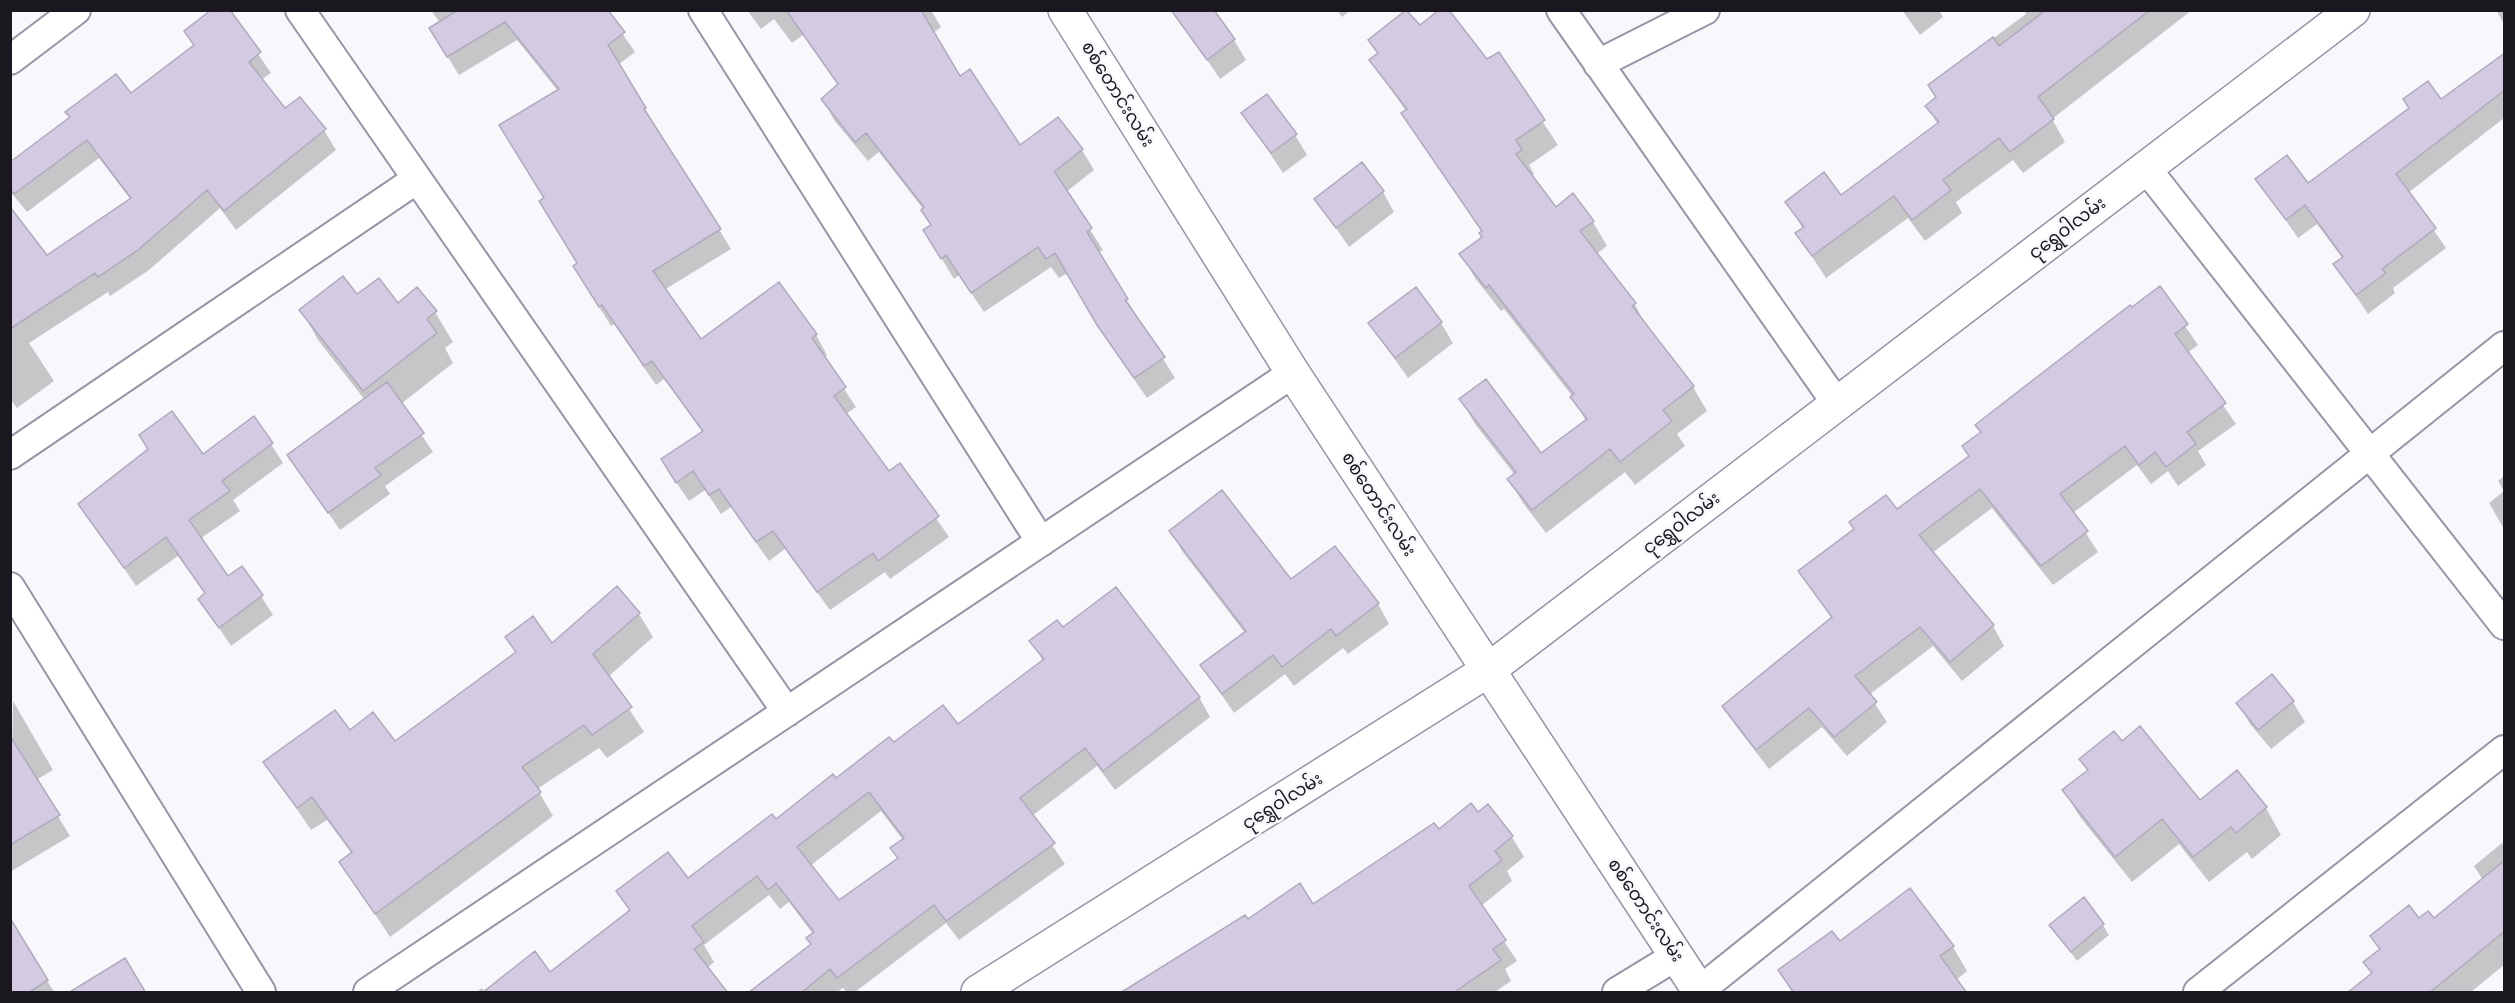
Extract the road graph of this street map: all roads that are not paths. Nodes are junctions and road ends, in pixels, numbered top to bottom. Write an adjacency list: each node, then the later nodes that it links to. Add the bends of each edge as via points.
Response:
1 (76, 10): 8 (street)
2 (300, 10): 11 (street)
3 (703, 10): 17 (street)
4 (1065, 10): 13 (street, စစ်တောင်းလမ်း)
5 (1561, 10): 9 (street)
6 (1705, 10): 9 (street)
7 (2353, 10): 10 (street, ငုရွှေဝါလမ်း)
8 (10, 60)
9 (1598, 64): 14 (street)
10 (2146, 168): 14 (street, ငုရွှေဝါလမ်း); 15 (street)
11 (417, 179): 16 (street); 21 (street)
12 (2505, 346): 15 (street)
13 (1293, 373): 17 (street); 20 (street, စစ်တောင်းလမ်း)
14 (1837, 404): 20 (street, ငုရွှေဝါလမ်း)
15 (2369, 453): 19 (street); 24 (street)
16 (10, 455)
17 (1041, 542): 21 (street)
18 (10, 587): 25 (street)
19 (2505, 626)
20 (1487, 671): 23 (street, စစ်တောင်းလမ်း); 27 (street, ငုရွှေဝါလမ်း)
21 (787, 711): 26 (street)
22 (2505, 750): 29 (street)
23 (1676, 956): 24 (street, စစ်တောင်းလမ်း); 28 (street)
24 (1700, 992)
25 (261, 993)
26 (368, 993)
27 (978, 993)
28 (1617, 993)
29 (2198, 993)

